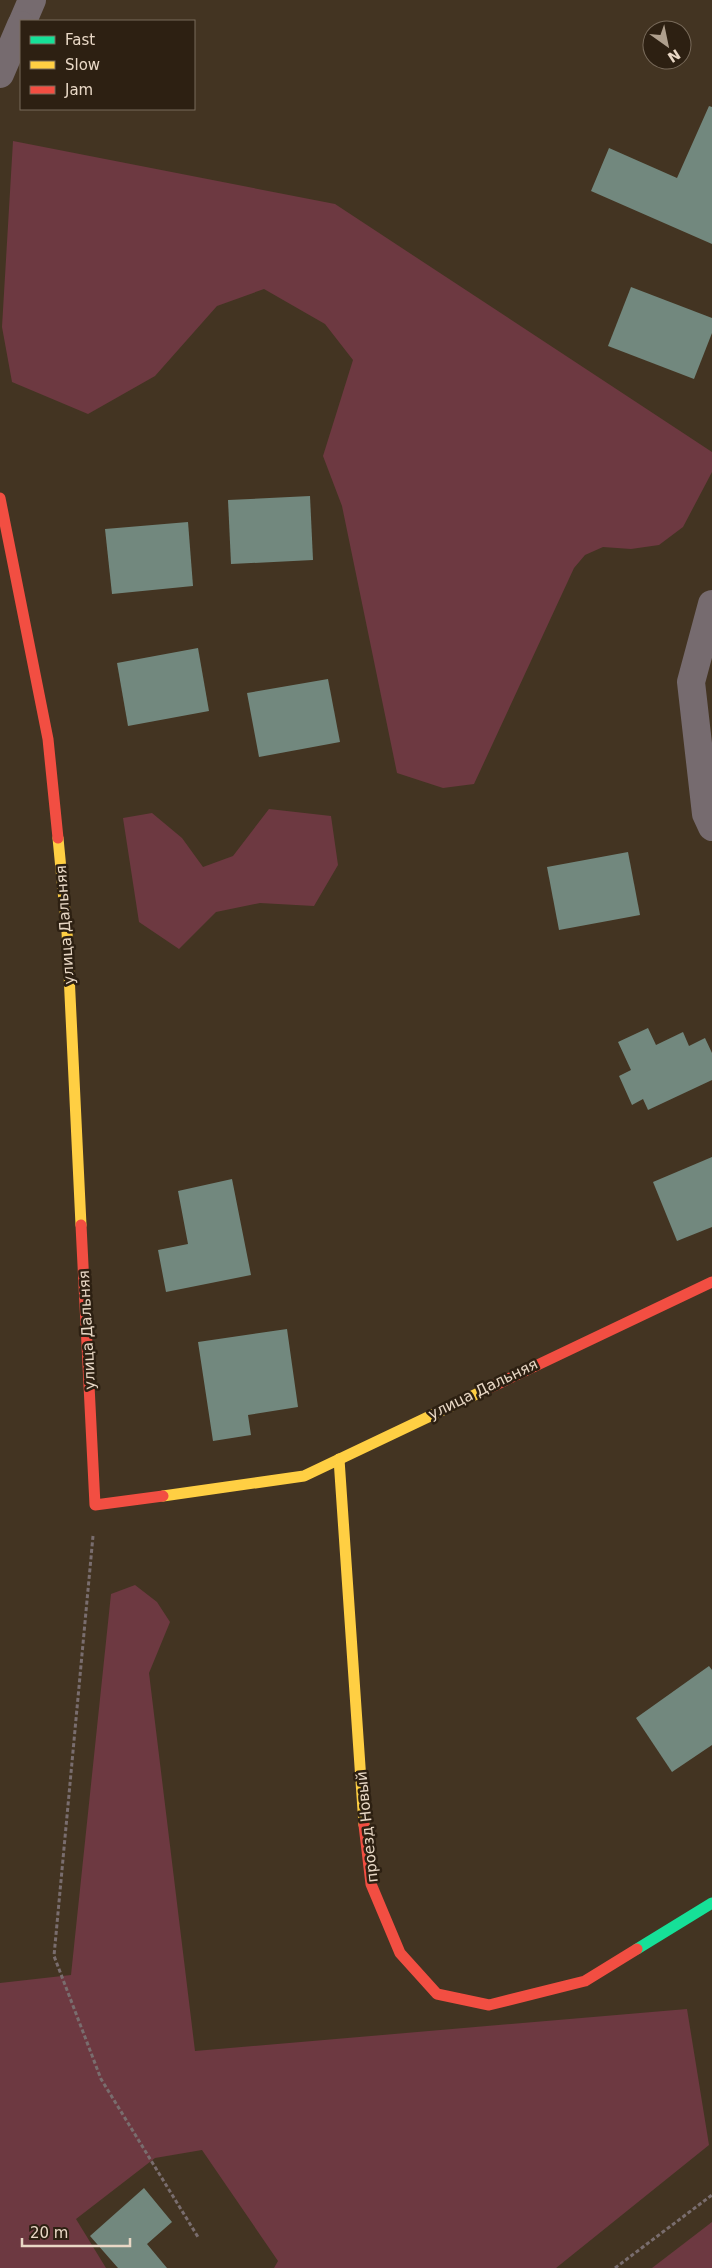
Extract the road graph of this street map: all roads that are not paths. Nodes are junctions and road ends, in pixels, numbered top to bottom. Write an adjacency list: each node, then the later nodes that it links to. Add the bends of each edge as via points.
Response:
1 (32, 0): 2 (street)
2 (23, 20)
3 (20, 27): 4 (street)
4 (0, 74)
5 (0, 498): 9 (street, улица Дальняя, via 48,739 66,922 95,1505 304,1476)
6 (712, 604): 7 (street, via 692,682 706,814)
7 (712, 827)
8 (712, 1282): 9 (street, улица Дальняя)
9 (339, 1459): 10 (street, проезд Новый, via 363,1818 371,1884 400,1953 437,1994 489,2005 585,1981)
10 (712, 1903)

